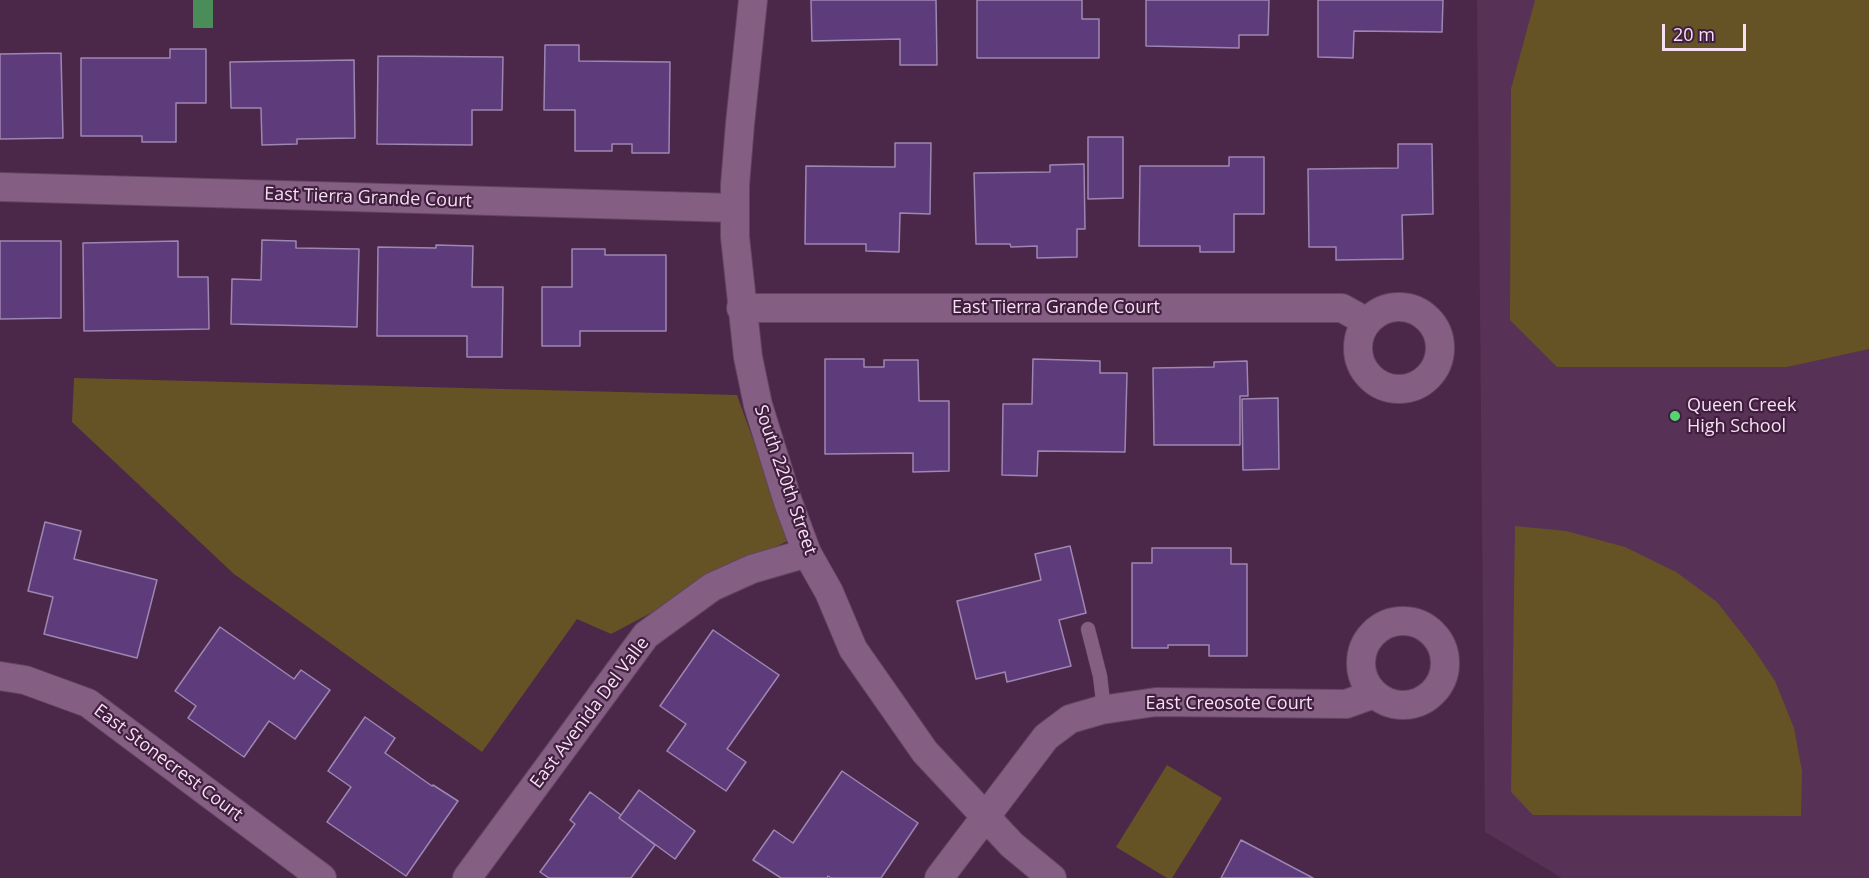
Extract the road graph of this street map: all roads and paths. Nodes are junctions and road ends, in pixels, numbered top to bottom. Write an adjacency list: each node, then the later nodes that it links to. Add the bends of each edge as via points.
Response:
1 (753, 0): 3 (street, South 220th Street)
2 (0, 187): 3 (street, East Tierra Grande Court)
3 (735, 208): 4 (street, South 220th Street)
4 (741, 308): 5 (street, East Tierra Grande Court, via 1342,308); 6 (street, South 220th Street, via 759,405)
5 (1367, 322)
6 (807, 553): 11 (street, South 220th Street, via 853,649 925,752); 13 (street, East Avenida Del Valle, via 752,569 712,587 646,635)
7 (1088, 629): 10 (lane)
8 (0, 676): 12 (street, East Stonecrest Court, via 25,680 88,702)
9 (1374, 694): 10 (street, East Creosote Court, via 1346,704 1156,702)
10 (1104, 710): 11 (street, East Creosote Court, via 1070,719 1046,737)
11 (985, 816): 14 (street, East Creosote Court); 15 (street, South 220th Street)
12 (322, 878)
13 (467, 878)
14 (939, 878)
15 (1052, 878)

